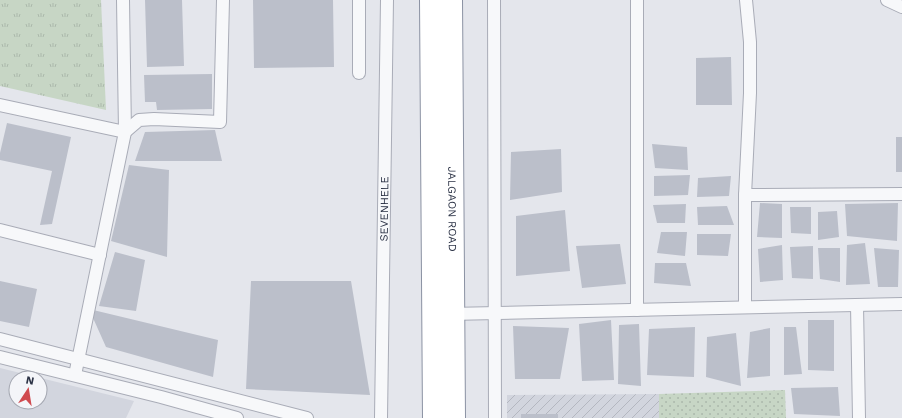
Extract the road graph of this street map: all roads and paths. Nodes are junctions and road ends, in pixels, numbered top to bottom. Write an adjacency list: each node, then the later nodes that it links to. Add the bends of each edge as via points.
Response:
1 (123, 0): 14 (street)
2 (223, 0): 14 (street, via 220,122 139,120)
3 (359, 0): 12 (street)
4 (387, 0): 32 (street, SEVENHELE)
5 (431, 0): 24 (highway, JALGAON ROAD)
6 (451, 0): 24 (highway, JALGAON ROAD)
7 (494, 0): 23 (street)
8 (637, 0): 22 (street)
9 (746, 0): 16 (street, via 750,42 750,93)
10 (887, 0): 11 (street)
11 (902, 7)
12 (359, 73)
13 (0, 106): 14 (street)
14 (125, 132): 18 (street)
15 (902, 194): 16 (street)
16 (745, 195): 21 (street)
17 (0, 230): 18 (street)
18 (100, 255): 27 (street)
19 (857, 304): 20 (street); 21 (street); 36 (street)
20 (902, 304)
21 (745, 307): 22 (street)
22 (637, 310): 23 (street)
23 (495, 313): 24 (street); 35 (street)
24 (443, 314): 33 (highway, JALGAON ROAD); 34 (highway, JALGAON ROAD)
25 (0, 339): 27 (street)
26 (0, 357): 28 (street)
27 (78, 360): 28 (street); 29 (street)
28 (75, 375): 30 (street)
29 (279, 415): 31 (street)
30 (237, 418)
31 (307, 418)
32 (381, 418)
33 (434, 418)
34 (454, 418)
35 (495, 418)
36 (860, 418)

